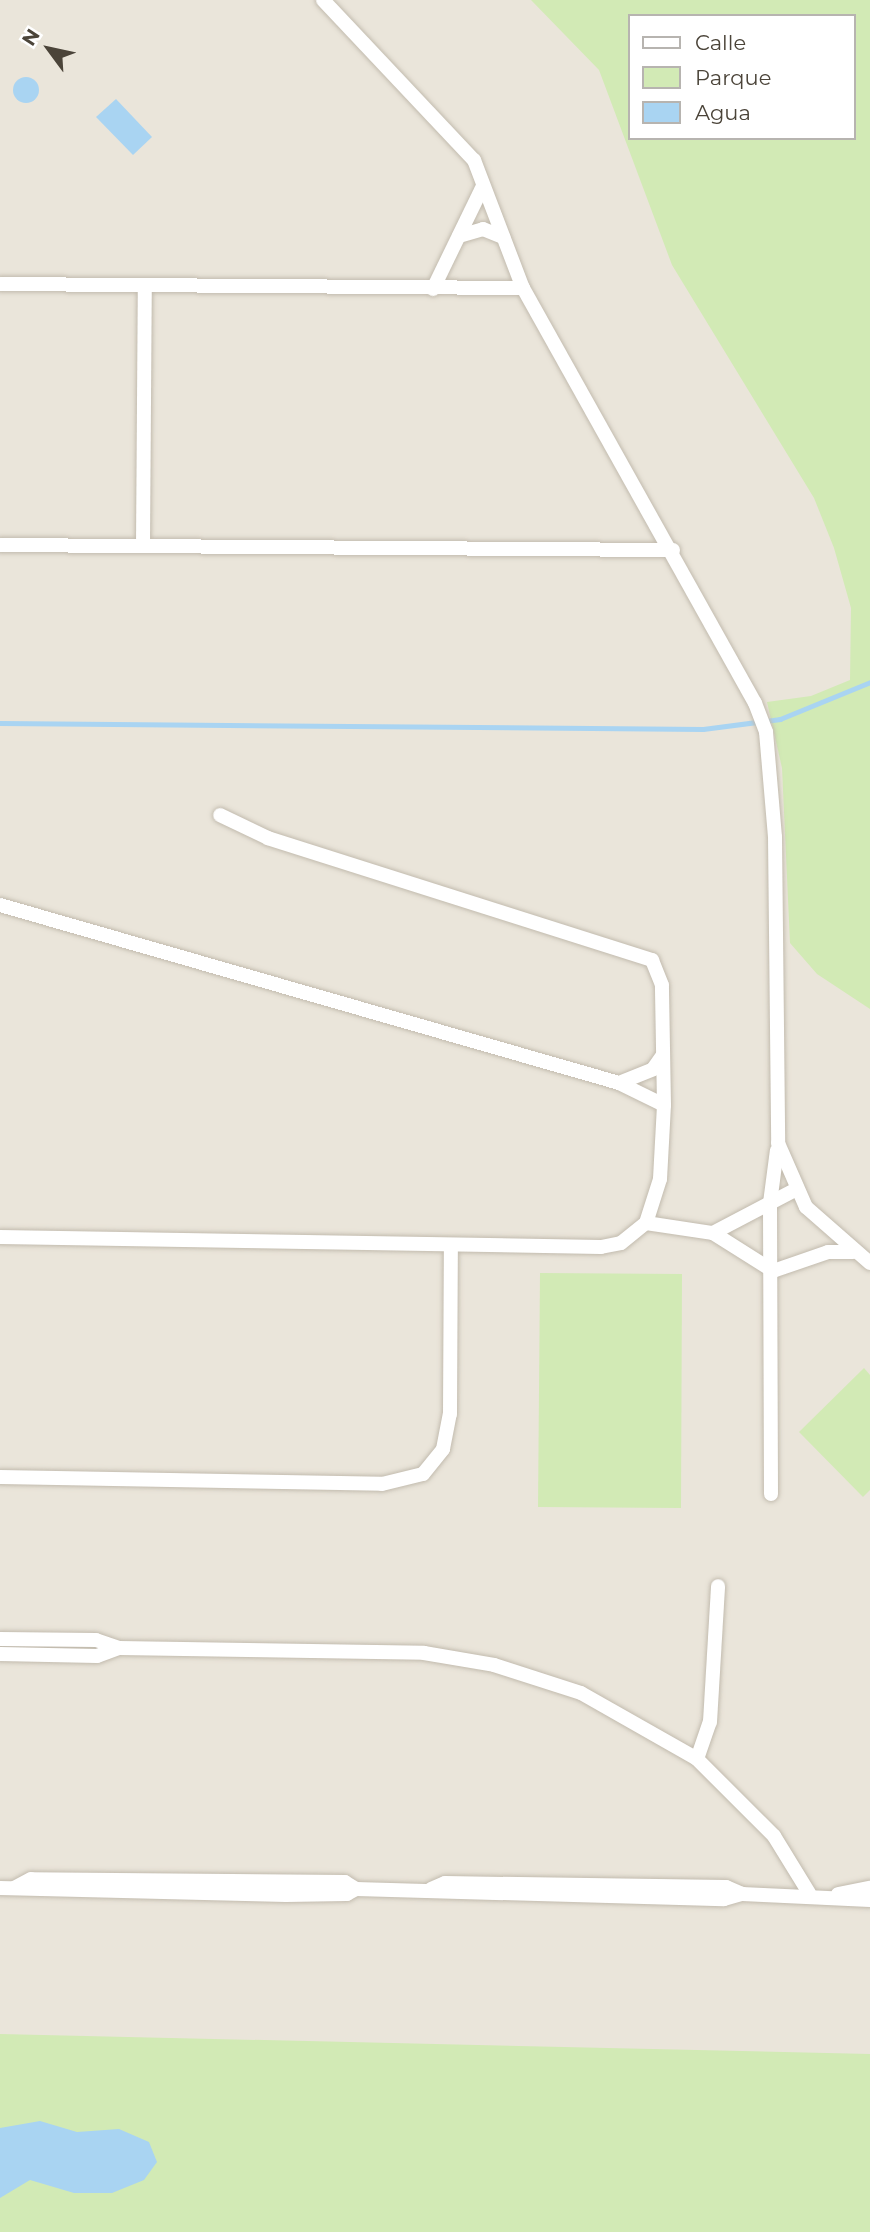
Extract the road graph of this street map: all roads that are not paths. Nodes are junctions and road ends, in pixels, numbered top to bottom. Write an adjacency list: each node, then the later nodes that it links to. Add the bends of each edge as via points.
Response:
1 (323, 0): 2 (street, via 462,141)
2 (483, 186): 3 (street); 4 (street)
3 (459, 236): 4 (street, via 483,229); 8 (street)
4 (503, 237): 7 (street)
5 (0, 284): 6 (street)
6 (145, 288): 8 (street); 10 (street)
7 (523, 288): 8 (street); 11 (street)
8 (433, 289)
9 (0, 545): 10 (street)
10 (144, 545): 11 (street)
11 (673, 550): 17 (street, via 766,732 775,837)
12 (219, 815): 14 (street, via 268,838 647,956 662,985)
13 (0, 905): 15 (street)
14 (662, 1056): 15 (street, via 653,1069); 16 (street)
15 (619, 1083): 16 (street)
16 (664, 1105): 20 (street, via 660,1179)
17 (778, 1143): 18 (street); 19 (street)
18 (795, 1190): 19 (street); 24 (street)
19 (769, 1203): 21 (street); 26 (street)
20 (646, 1223): 21 (street); 23 (street, via 621,1244 601,1247)
21 (713, 1233): 26 (street)
22 (0, 1237): 23 (street)
23 (451, 1246): 27 (street, via 450,1414 443,1449 424,1474 383,1485)
24 (853, 1252): 25 (street); 26 (street, via 828,1252)
25 (870, 1263)
26 (774, 1271): 28 (street)
27 (0, 1477)
28 (771, 1494)
29 (718, 1586): 31 (street, via 710,1722)
30 (4, 1646): 31 (street, via 97,1656 119,1648 451,1656 581,1693)
31 (697, 1759): 34 (street, via 774,1836)
32 (7, 1888): 34 (street, via 345,1882 356,1889 431,1889 445,1883 623,1891 726,1887 742,1894)
33 (870, 1888): 35 (street)
34 (809, 1893): 35 (street)
35 (838, 1894): 36 (street)
36 (870, 1900)

